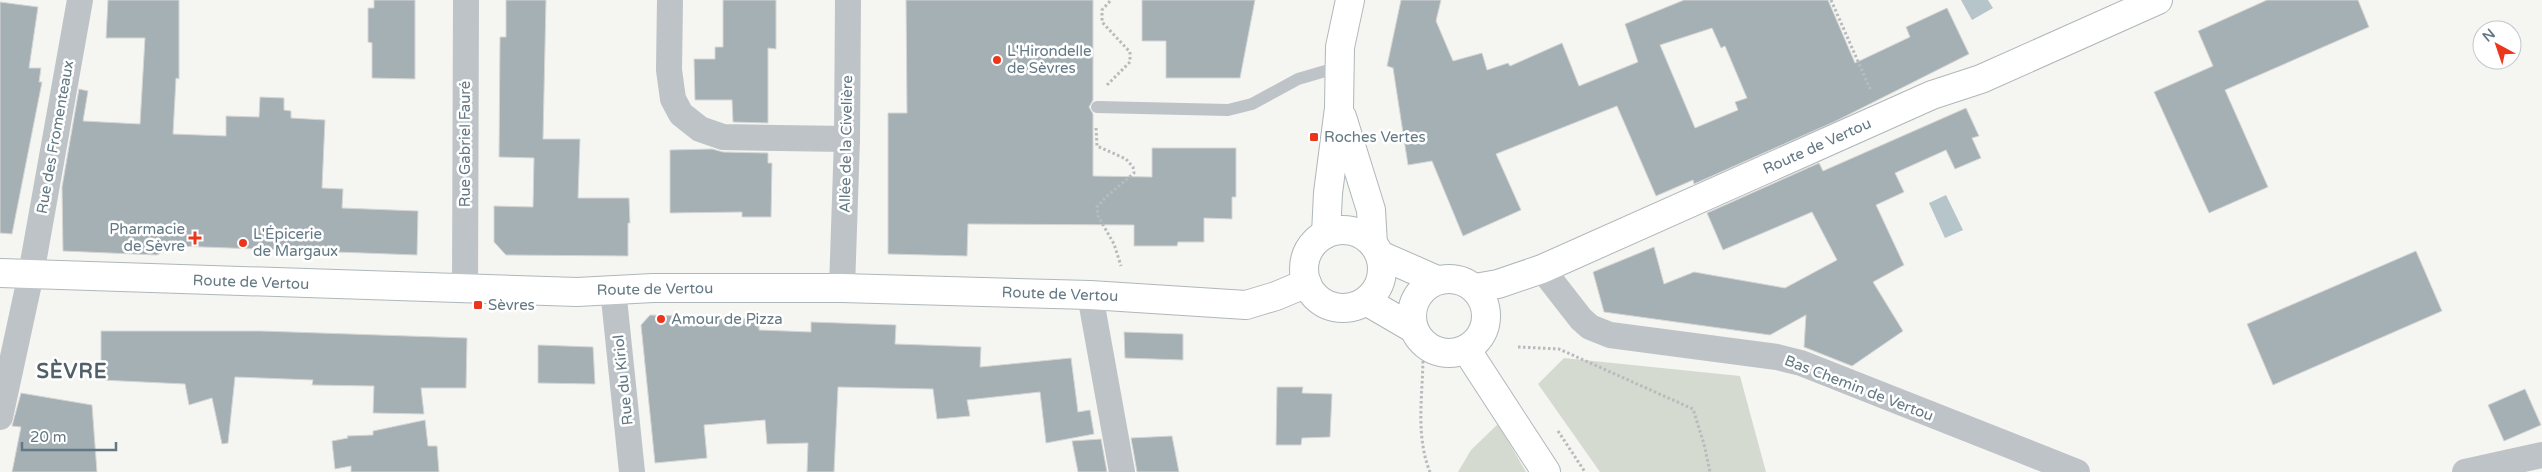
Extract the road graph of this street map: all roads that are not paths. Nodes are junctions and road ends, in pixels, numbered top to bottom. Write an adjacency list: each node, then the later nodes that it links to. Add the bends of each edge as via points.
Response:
1 (80, 0): 15 (street, Rue des Fromenteaux)
2 (466, 0): 20 (street, Rue Gabriel Fauré)
3 (670, 0): 10 (street, via 669,70 673,99 681,114 700,129 723,137)
4 (848, 0): 10 (street, Allée de la Civelière)
5 (1350, 0): 7 (main road)
6 (2158, 0): 13 (main road, Route de Vertou, via 1981,79 1932,95)
7 (1339, 67): 8 (lane, via 1298,79 1252,104 1228,110); 9 (main road)
8 (1097, 107)
9 (1339, 108): 11 (main road); 12 (main road, via 1372,210)
10 (847, 139): 18 (street, Allée de la Civelière)
11 (1326, 234): 12 (main road, via 1352,230 1364,235); 17 (main road, via 1317,240 1305,260)
12 (1377, 249): 16 (main road); 23 (main road, via 1382,268 1380,280)
13 (1542, 269): 19 (main road, Route de Vertou); 31 (street, Bas Chemin de Vertou, via 1581,319 1590,327 1610,335 1777,357 1801,364)
14 (0, 273): 15 (main road, Route de Vertou)
15 (31, 274): 20 (main road, Route de Vertou); 26 (street, Rue des Fromenteaux)
16 (1437, 280): 19 (main road, via 1458,279); 24 (main road, via 1424,287 1416,299 1412,314)
17 (1307, 283): 22 (main road, Route de Vertou, via 1246,306); 23 (main road, via 1321,302 1332,306 1349,307)
18 (842, 288): 21 (main road, Route de Vertou); 22 (main road, Route de Vertou)
19 (1475, 288): 25 (main road, via 1484,303 1487,321 1483,332)
20 (465, 289): 21 (main road, Route de Vertou, via 577,292)
21 (613, 289): 28 (street, Rue du Kiriol)
22 (1090, 295): 29 (street)
23 (1366, 301): 24 (main road)
24 (1419, 336): 25 (main road, via 1433,350 1444,353)
25 (1466, 349): 30 (main road)
26 (0, 417)
27 (2542, 455): 32 (street)
28 (632, 472)
29 (1122, 472)
30 (1546, 472)
31 (2077, 472)
32 (2465, 472)

